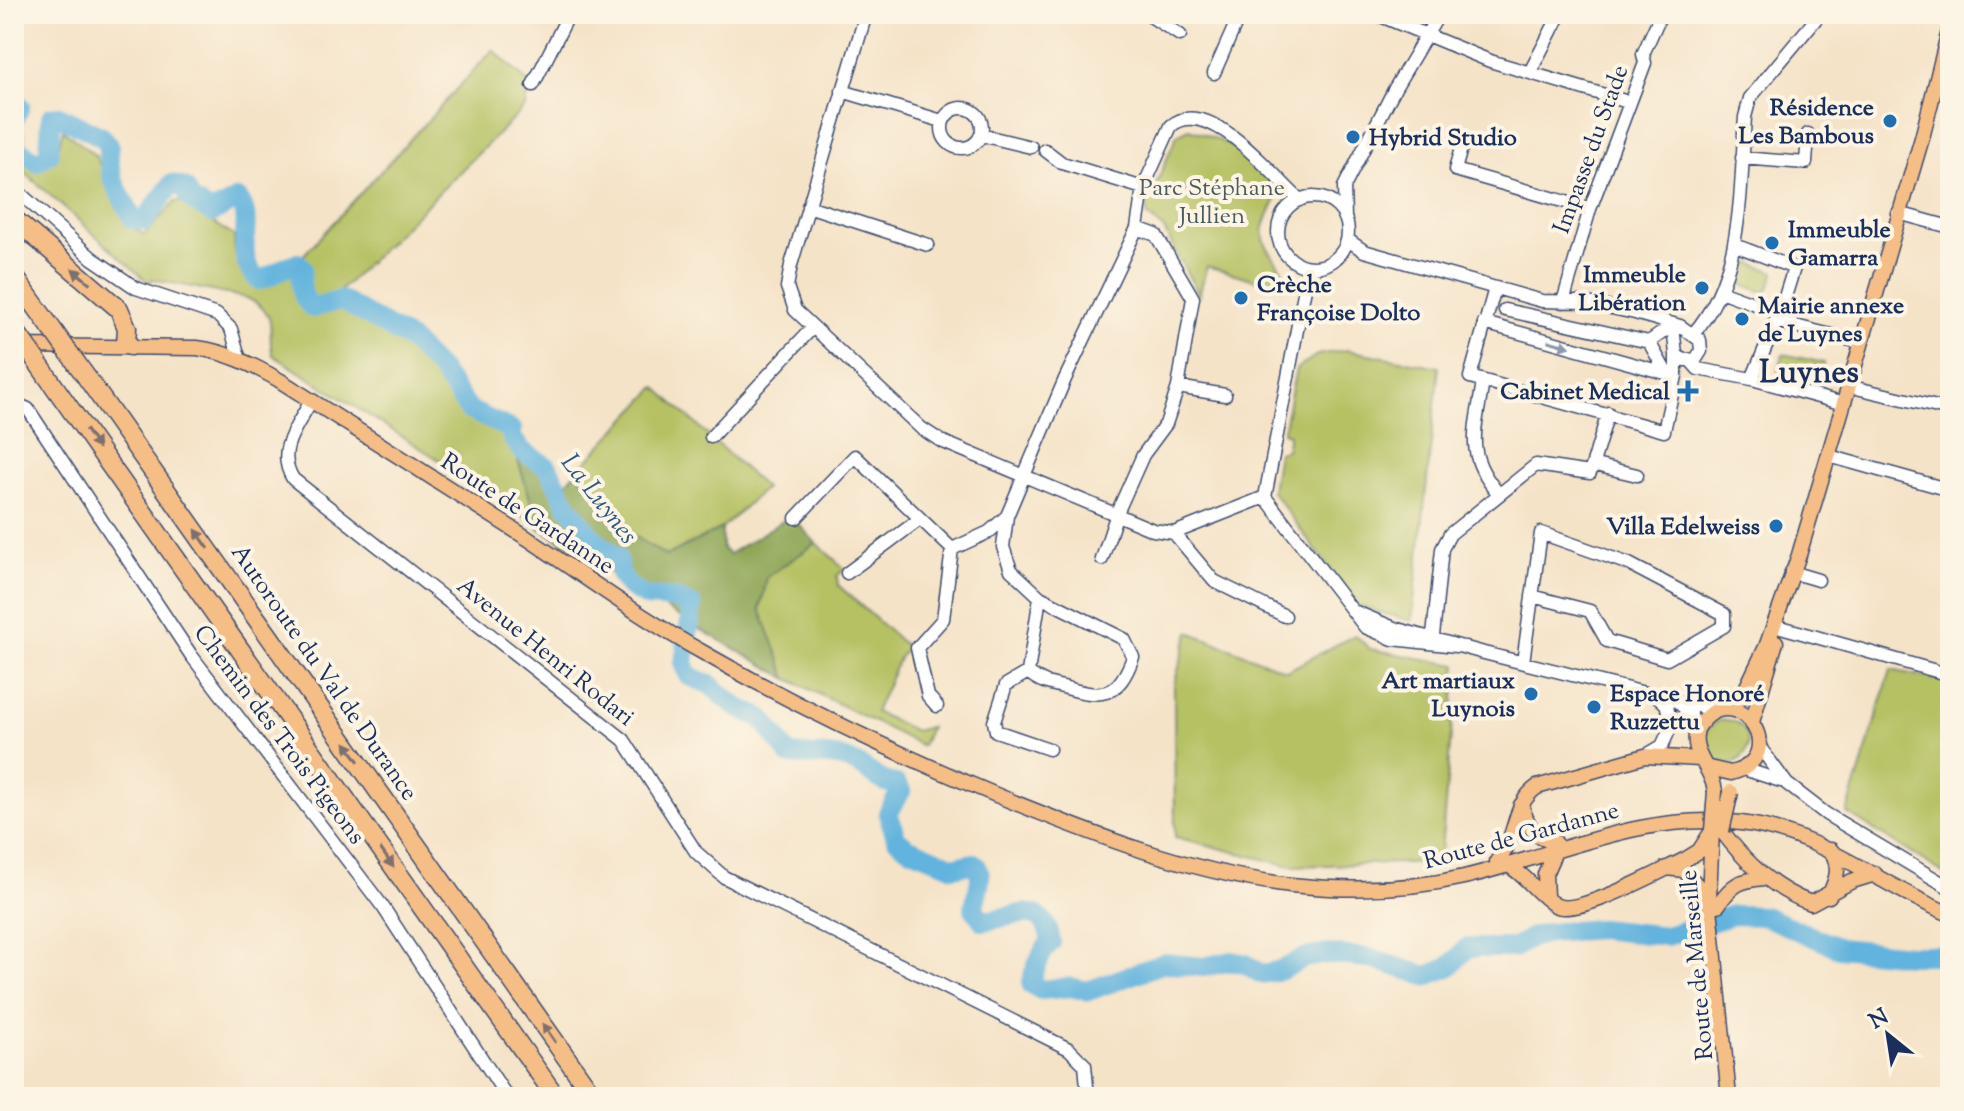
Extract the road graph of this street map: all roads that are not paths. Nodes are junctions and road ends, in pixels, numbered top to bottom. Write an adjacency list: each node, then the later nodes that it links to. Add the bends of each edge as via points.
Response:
1 (569, 14): 15 (street)
2 (866, 14): 16 (street)
3 (1147, 14): 11 (street)
4 (1240, 14): 14 (street)
5 (1439, 14): 12 (street)
6 (1560, 14): 13 (street)
7 (1661, 14): 17 (street, Impasse du Stade)
8 (1381, 15): 12 (street)
9 (1814, 17): 24 (street, via 1750,98)
10 (1950, 27): 34 (main road)
11 (1180, 35)
12 (1426, 36): 13 (street); 26 (street)
13 (1530, 72): 17 (street)
14 (1214, 73)
15 (533, 85)
16 (842, 91): 18 (street); 31 (street)
17 (1628, 102): 32 (street, Impasse du Stade)
18 (942, 121): 20 (street, via 944,138 956,148 971,146); 20 (street, via 954,109 969,109 981,120)
19 (1808, 134): 24 (street, via 1806,163)
20 (981, 135): 22 (street)
21 (1463, 141): 32 (street, via 1455,170)
22 (1031, 147)
23 (1045, 150): 28 (street, via 1062,163)
24 (1742, 158): 41 (street)
25 (1281, 184): 28 (street, via 1245,143 1186,118 1171,126); 30 (street); 33 (street)
26 (1344, 187): 29 (street); 35 (street)
27 (14, 188): 66 (street, via 92,258 136,288 217,315 231,329)
28 (1143, 188): 38 (street)
29 (1324, 199): 30 (street); 35 (street)
30 (1300, 200): 33 (street)
31 (808, 206): 40 (street); 55 (street, via 787,287 795,310)
32 (1590, 209): 50 (street, Impasse du Stade)
33 (1285, 211): 44 (street, via 1278,240)
34 (1898, 213): 37 (street); 61 (main road)
35 (1345, 218): 39 (street)
36 (14, 219): 58 (highway, one-way to 36, via 119,309)
37 (1950, 227)
38 (1137, 228): 71 (street, via 1156,235 1193,298); 81 (street)
39 (1348, 240): 42 (street); 43 (street)
40 (928, 245)
41 (1735, 245): 49 (street); 52 (street, via 1794,268)
42 (1364, 251): 43 (street); 48 (street)
43 (1336, 259): 45 (street)
44 (1291, 260): 45 (street); 47 (street)
45 (1315, 268): 47 (street)
46 (14, 276): 137 (highway, Autoroute du Val de Durance, one-way to 46, bridge)
47 (1305, 288): 85 (street)
48 (1495, 288): 50 (street); 53 (street)
49 (1720, 291): 52 (street); 57 (street)
50 (1563, 302): 54 (street)
51 (1505, 310): 60 (street)
52 (1778, 317): 61 (street); 68 (street)
53 (1484, 323): 67 (street, one-way to 67); 69 (street, via 1470,377)
54 (1673, 325): 57 (street); 59 (street); 60 (street)
55 (813, 327): 78 (street); 81 (street, via 921,428)
56 (14, 329): 136 (highway, one-way to 136, bridge)
57 (1695, 333): 59 (street); 65 (street)
58 (128, 340): 63 (highway); 66 (main road, Route de Gardanne, via 197,348)
59 (1675, 340): 64 (street)
60 (1649, 342): 67 (street)
61 (1859, 342): 70 (main road)
62 (14, 346): 63 (main road)
63 (106, 348)
64 (1676, 355): 65 (street); 67 (street)
65 (1693, 359): 67 (street); 68 (street, via 1698,369)
66 (240, 360): 73 (main road, Route de Gardanne)
67 (1671, 375): 77 (street, via 1664,431)
68 (1757, 380): 75 (street)
69 (1483, 381): 77 (street); 84 (street, via 1475,456)
70 (1848, 386): 75 (main road); 76 (street)
71 (1178, 387): 72 (street); 86 (street, via 1166,424 1143,455)
72 (1225, 395)
73 (311, 401): 124 (main road, Route de Gardanne, via 701,652 844,728 1000,797 1120,838 1285,877 1405,881); 138 (street, Avenue Henri Rodari, via 286,445 285,462 293,479 624,740 696,852 724,877 1069,1049 1085,1065)
74 (14, 403): 135 (street, Chemin des Trois Pigeons, via 28,409 191,655 383,907)
75 (1843, 408): 79 (main road)
76 (1950, 410)
77 (1608, 413): 80 (street)
78 (711, 437)
79 (1829, 456): 83 (street); 94 (main road)
80 (1595, 465): 82 (street); 84 (street, via 1590,473 1581,473 1536,465)
81 (1024, 473): 86 (street); 87 (street)
82 (1637, 475)
83 (1950, 490)
84 (1499, 494): 101 (street, via 1450,534 1442,549)
85 (1265, 497): 90 (street); 98 (street)
86 (1117, 513): 90 (street, via 1153,530); 92 (street)
87 (1007, 516): 91 (street, via 989,532); 97 (street, via 1005,561)
88 (796, 518): 89 (street, via 855,456)
89 (920, 519): 91 (street); 93 (street)
90 (1174, 533): 99 (street, via 1214,581)
91 (952, 549): 108 (street, via 943,619 917,648 928,696)
92 (1102, 559)
93 (847, 573)
94 (1794, 573): 95 (street); 100 (main road)
95 (1818, 580)
96 (1532, 596): 96 (street, via 1541,533 1629,564 1724,614 1724,626 1667,659 1607,641 1590,611); 103 (street)
97 (1040, 597): 104 (street); 104 (street, via 1124,639 1133,657 1116,686 1097,697 1037,681)
98 (1353, 611): 101 (street); 102 (street, via 1365,627 1393,639)
99 (1285, 616)
100 (1777, 626): 105 (street); 109 (main road, via 1742,697); 110 (main road)
101 (1433, 636): 102 (street)
102 (1465, 647): 103 (street)
103 (1523, 662): 106 (street)
104 (1028, 672): 113 (street, via 1006,685 996,731)
105 (1950, 675)
106 (1653, 693): 107 (street); 115 (street, via 1666,704 1672,724 1662,746)
107 (1673, 697): 109 (street); 111 (street)
108 (937, 706)
109 (1723, 710): 110 (main road); 111 (main road)
110 (1752, 722): 112 (main road)
111 (1696, 732): 114 (main road); 116 (main road)
112 (1759, 746): 117 (main road); 118 (street)
113 (1049, 749)
114 (1662, 755): 115 (main road); 116 (main road)
115 (1645, 756): 120 (main road, via 1537,787)
116 (1704, 763): 117 (main road, via 1723,773); 119 (main road)
117 (1741, 770): 118 (street); 119 (main road)
118 (1787, 784): 128 (street, via 1826,814)
119 (1723, 792): 121 (main road, Route de Marseille, bridge)
120 (1521, 805): 122 (main road, via 1531,831); 124 (main road)
121 (1717, 831): 125 (main road, via 1699,851); 127 (main road); 131 (main road, Route de Marseille)
122 (1556, 845): 123 (main road, Route de Gardanne, via 1695,820 1744,823); 124 (main road, Route de Gardanne); 129 (main road, via 1545,874); 132 (main road, Route de Gardanne, via 1613,824 1662,815 1744,817 1835,844)
123 (1831, 850): 126 (main road, Route de Gardanne); 130 (main road, via 1838,875)
124 (1503, 863): 129 (main road)
125 (1665, 868): 129 (main road, via 1583,905 1565,909); 131 (main road, via 1684,870)
126 (1875, 874): 130 (main road); 133 (main road, Route de Gardanne)
127 (1765, 878): 130 (main road, via 1811,903); 131 (main road, via 1743,880)
128 (1950, 888)
129 (1546, 896)
130 (1829, 896)
131 (1712, 904): 134 (main road, Route de Marseille)
132 (1950, 908)
133 (1950, 914)
134 (1717, 942): 139 (main road, Route de Marseille); 140 (main road, Route de Marseille)
135 (507, 1097)
136 (556, 1097)
137 (594, 1097)
138 (1088, 1097)
139 (1729, 1097)
140 (1737, 1097)

